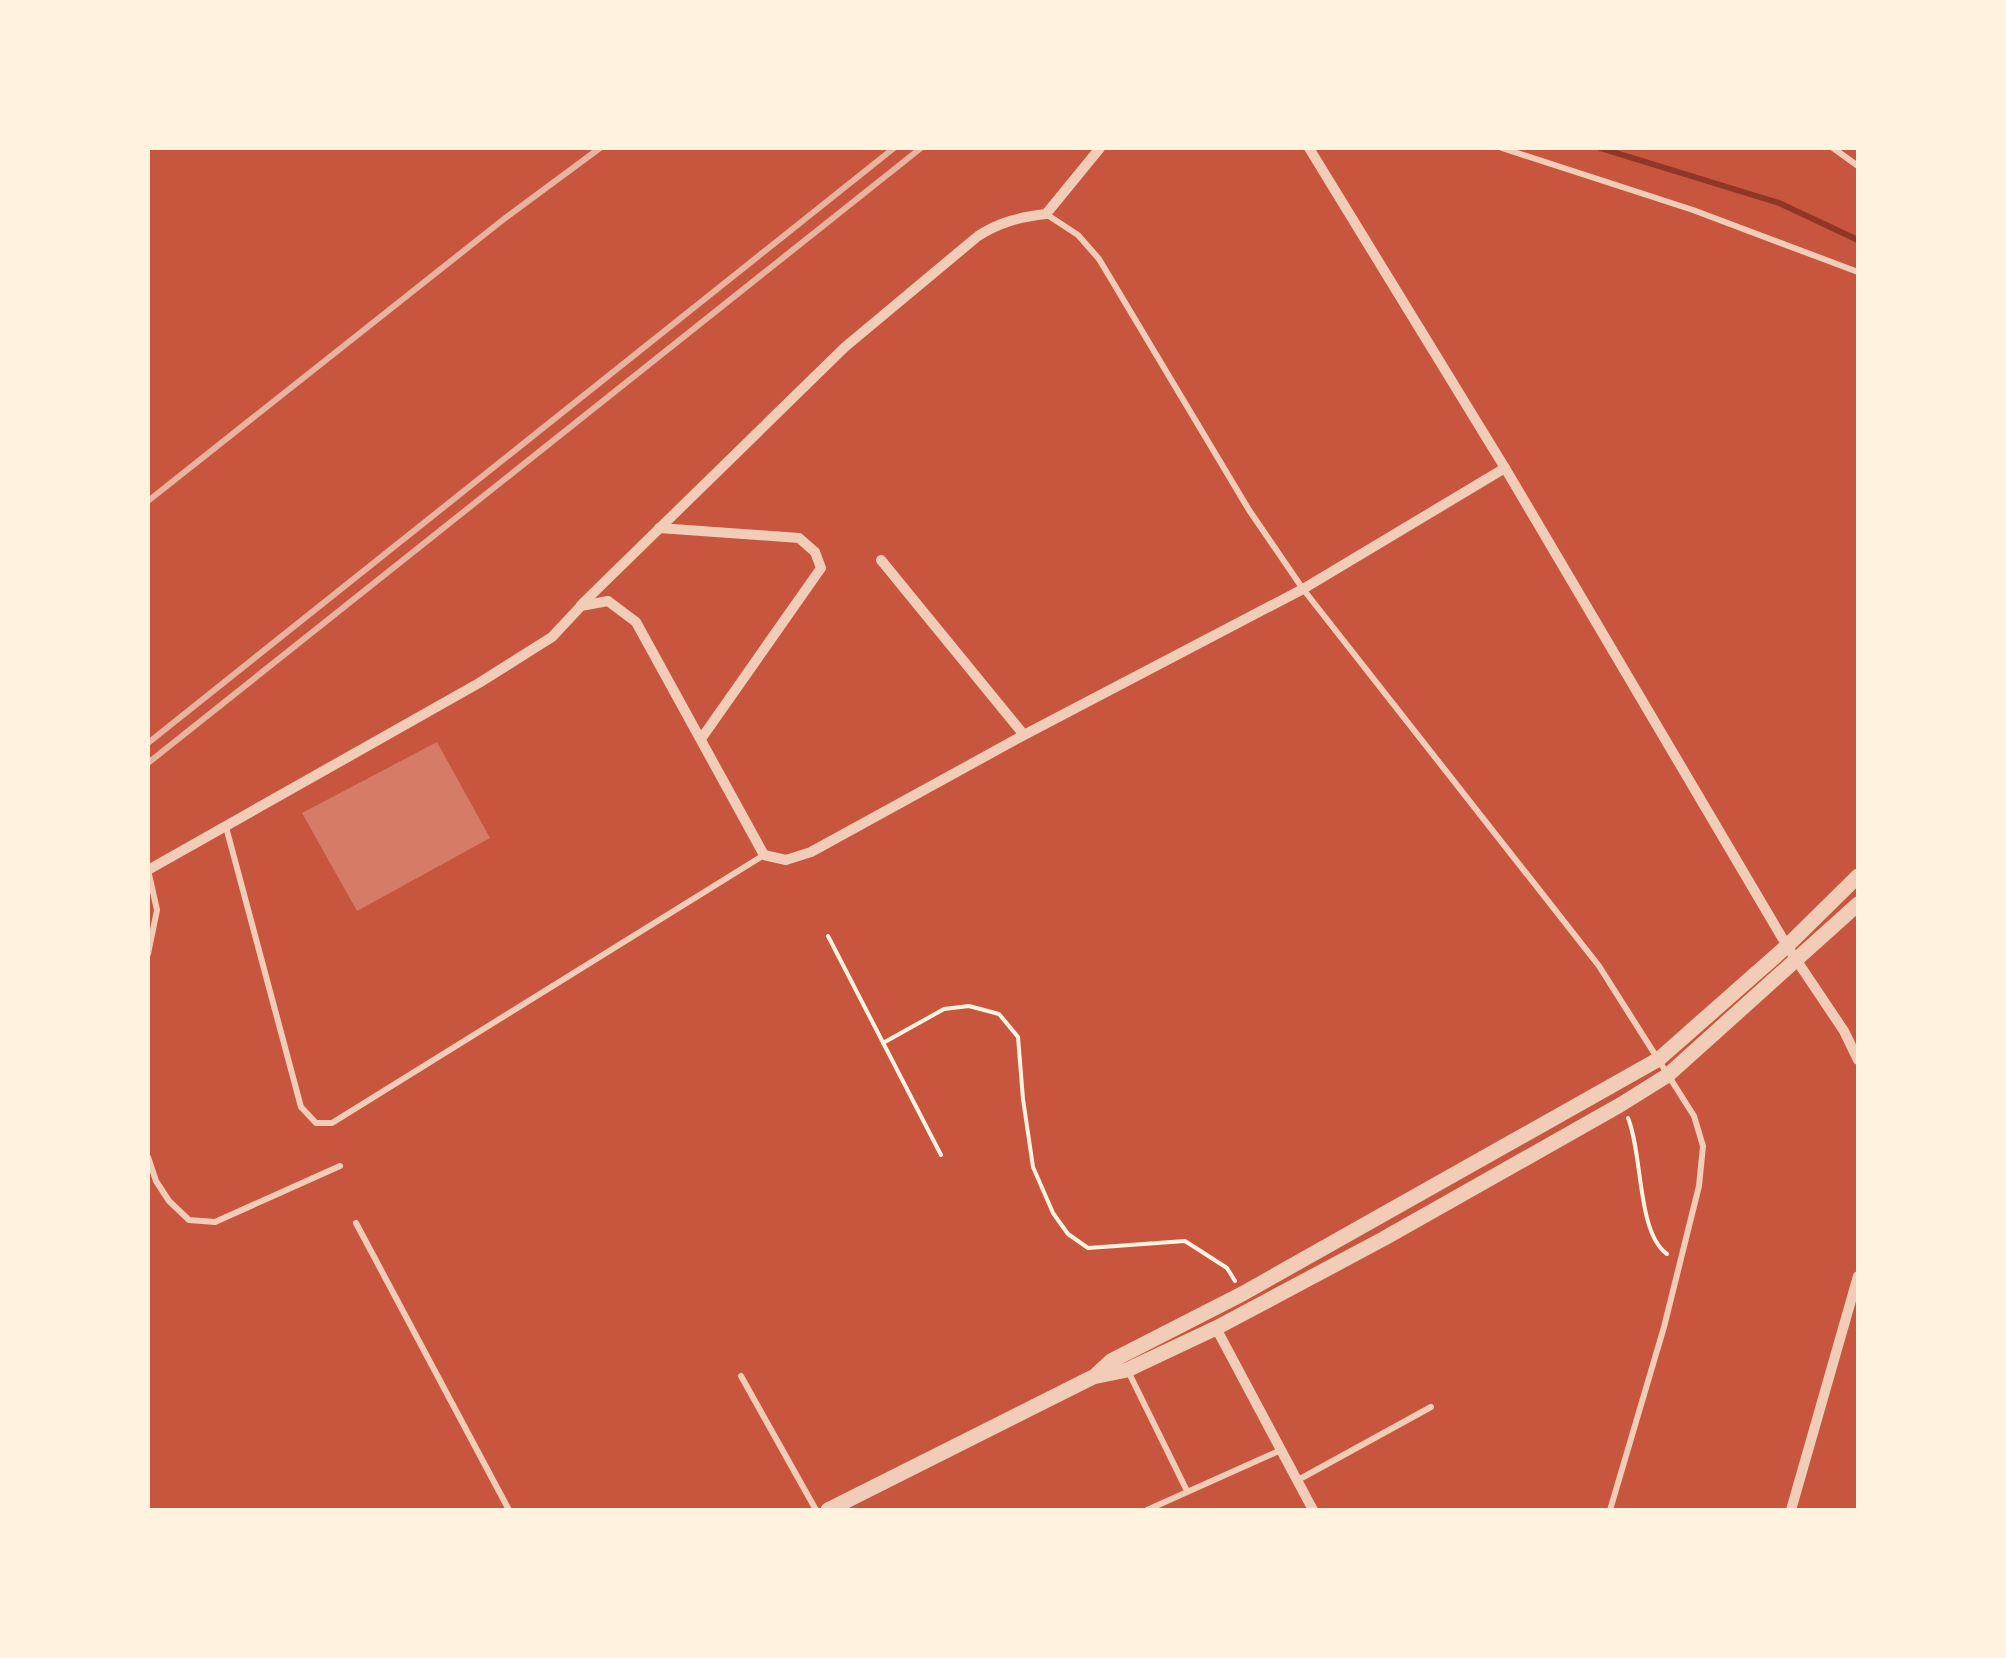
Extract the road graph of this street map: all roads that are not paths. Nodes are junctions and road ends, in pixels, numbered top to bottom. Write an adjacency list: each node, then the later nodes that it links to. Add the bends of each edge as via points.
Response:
1 (1100, 148): 6 (street)
2 (1310, 148): 8 (street)
3 (1502, 148): 7 (lane)
4 (1833, 148): 5 (lane)
5 (1858, 166)
6 (1046, 214): 9 (street, via 1008,220 978,236 845,348); 11 (lane, via 1078,234 1098,259)
7 (1858, 272)
8 (1505, 468): 11 (street); 20 (street)
9 (659, 528): 12 (street); 14 (street, via 799,538 821,568)
10 (881, 560): 13 (street)
11 (1304, 590): 13 (street); 23 (lane, via 1599,966)
12 (581, 606): 14 (street, via 608,601 636,622); 15 (street, via 552,637 494,674)
13 (1024, 735): 16 (street, via 811,852 786,860)
14 (701, 739): 16 (street)
15 (226, 827): 16 (lane, via 301,1106 316,1123 332,1123); 17 (street)
16 (764, 855)
17 (148, 870): 21 (lane, via 157,910)
18 (1858, 876): 20 (street)
19 (1858, 904): 22 (street)
20 (1787, 946): 22 (street); 23 (street)
21 (148, 954)
22 (1797, 961): 24 (street); 25 (street)
23 (1658, 1059): 25 (lane); 33 (street, via 1127,1352)
24 (1858, 1060)
25 (1668, 1075): 30 (street); 43 (lane, via 1694,1116 1703,1146 1699,1186)
26 (148, 1157): 27 (lane, via 169,1201 189,1220 214,1222)
27 (340, 1166)
28 (356, 1223): 38 (lane)
29 (1858, 1276): 44 (street)
30 (1216, 1328): 31 (street); 35 (street)
31 (1127, 1370): 33 (street); 37 (lane)
32 (741, 1376): 39 (lane)
33 (1093, 1377): 40 (street)
34 (1430, 1407): 36 (lane)
35 (1282, 1449): 36 (street); 37 (lane)
36 (1298, 1480): 42 (street)
37 (1187, 1492): 41 (lane)
38 (509, 1510)
39 (816, 1510)
40 (828, 1510)
41 (1146, 1510)
42 (1313, 1510)
43 (1610, 1510)
44 (1791, 1510)

